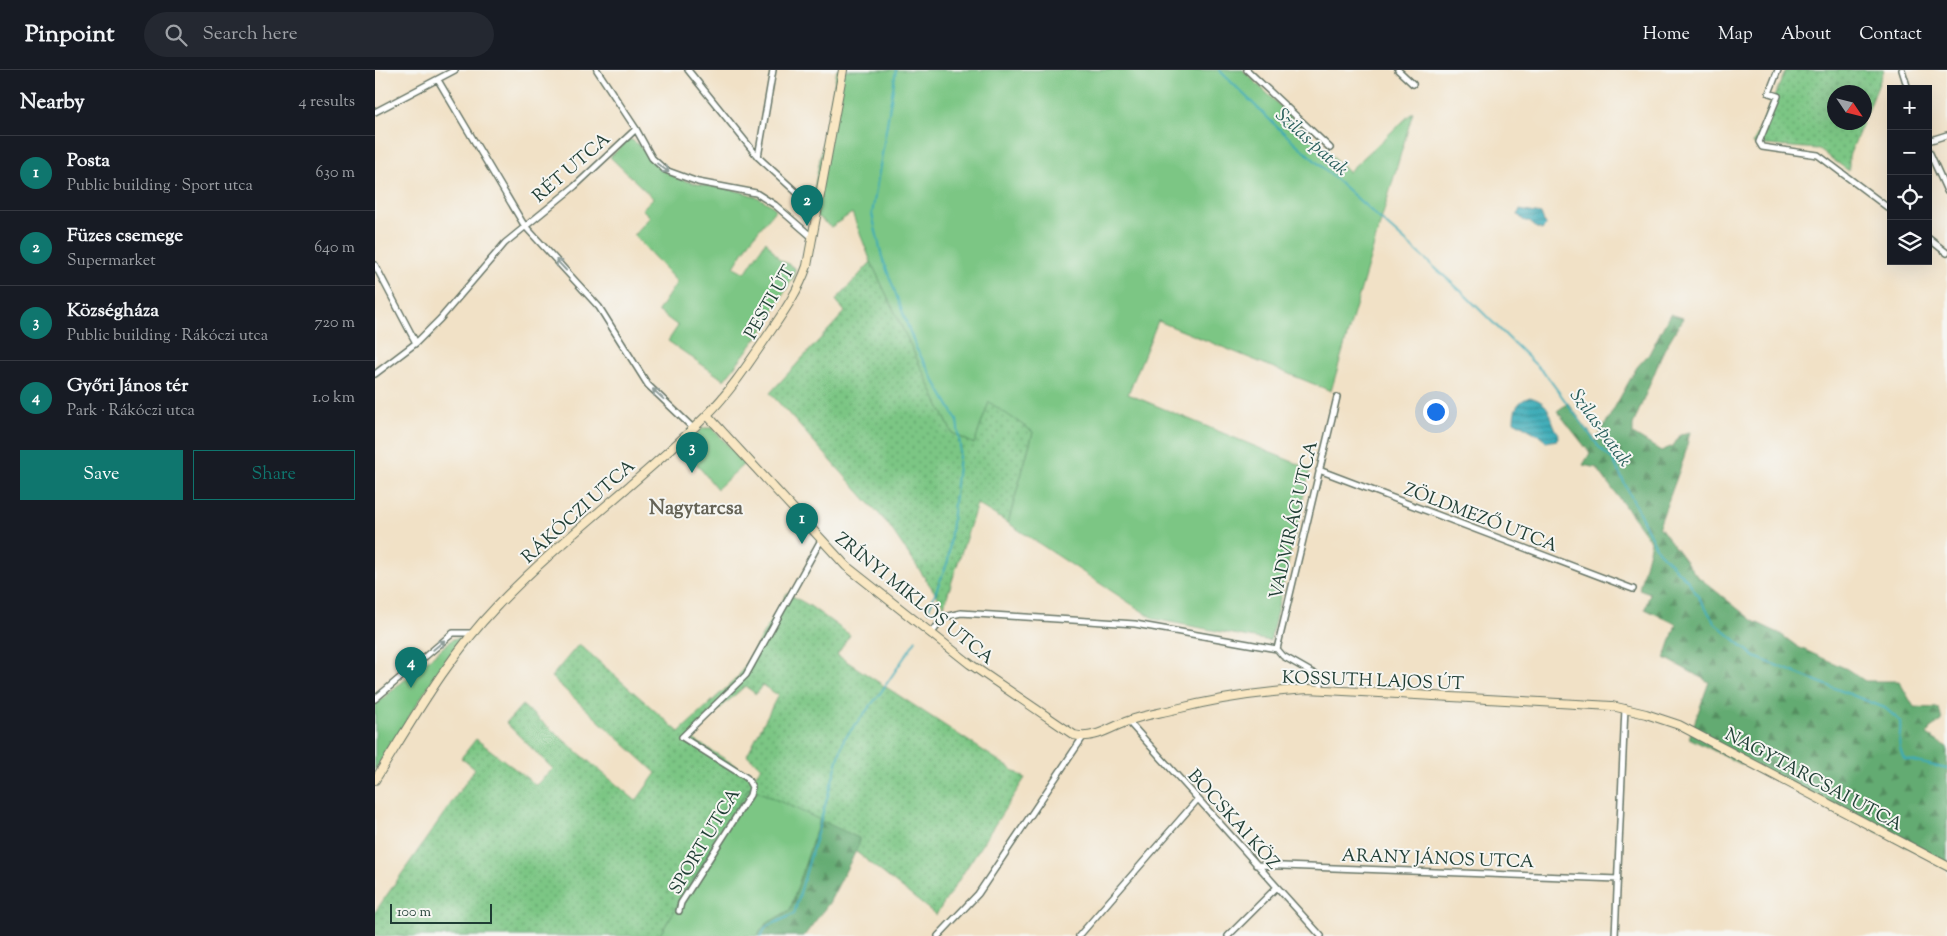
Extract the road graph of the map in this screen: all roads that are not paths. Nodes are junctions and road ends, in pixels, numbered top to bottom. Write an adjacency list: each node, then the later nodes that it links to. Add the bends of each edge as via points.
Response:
1 (455, 70): 10 (street)
2 (597, 70): 14 (street)
3 (689, 70): 18 (street)
4 (773, 70): 18 (street)
5 (843, 70): 22 (main road, PESTI ÚT)
6 (1247, 70): 17 (street)
7 (1398, 70): 11 (street)
8 (1778, 70): 21 (street, via 1769,93 1778,96 1759,142 1762,147 1818,154)
9 (1902, 70): 12 (street)
10 (438, 80): 13 (street); 23 (street)
11 (1413, 84)
12 (1907, 85)
13 (375, 112)
14 (636, 129): 23 (street, RÉT UTCA, via 575,186); 24 (street, one-way to 24, via 652,158 665,170 698,182 756,193)
15 (1947, 135): 16 (street)
16 (1932, 140)
17 (1330, 148)
18 (758, 157): 22 (street)
19 (1932, 158): 20 (street)
20 (1947, 191)
21 (1887, 207)
22 (818, 212): 24 (main road, PESTI ÚT)
23 (524, 225): 28 (street, RÉT UTCA); 32 (street, one-way to 23, via 648,385 599,307)
24 (813, 238): 31 (main road, PESTI ÚT, via 800,284 756,353)
25 (1932, 241): 26 (street)
26 (1947, 253)
27 (375, 265): 28 (street)
28 (416, 343): 29 (street, RÉT UTCA)
29 (375, 374)
30 (1337, 397): 33 (street, VADVIRÁG UTCA)
31 (707, 415): 32 (main road, RÁKÓCZI UTCA); 34 (main road, ZRÍNYI MIKLÓS UTCA)
32 (693, 428): 37 (main road, RÁKÓCZI UTCA, via 535,568)
33 (1319, 470): 35 (street, ZÖLDMEZŐ UTCA); 38 (street, VADVIRÁG UTCA)
34 (821, 540): 36 (main road, ZRÍNYI MIKLÓS UTCA, via 846,566); 51 (street, SPORT UTCA, via 746,675 681,737 747,778 752,787 750,796 681,903)
35 (1633, 589)
36 (929, 632): 38 (street, via 944,617 961,613 988,614 1135,624); 44 (main road, ZRÍNYI MIKLÓS UTCA, via 1063,728)
37 (473, 634): 40 (street, one-way to 37, via 453,633); 45 (main road, RÁKÓCZI UTCA, via 444,672)
38 (1277, 649): 39 (street, via 1283,656 1318,676)
39 (1321, 690): 41 (main road, KOSSUTH LAJOS ÚT); 43 (main road, KOSSUTH LAJOS ÚT, via 1264,692)
40 (375, 699)
41 (1625, 708): 42 (main road, KOSSUTH LAJOS ÚT); 49 (street)
42 (1666, 720): 48 (main road, NAGYTARCSAI UTCA)
43 (1128, 721): 44 (main road, KOSSUTH LAJOS ÚT, via 1097,735); 46 (street, BOCSKAI KÖZ)
44 (1083, 737): 52 (street, via 978,894)
45 (375, 780)
46 (1197, 800): 47 (street, BOCSKAI KÖZ); 53 (street)
47 (1256, 865): 49 (street, ARANY JÁNOS UTCA); 50 (street, BOCSKAI KÖZ)
48 (1947, 866)
49 (1618, 879): 56 (street)
50 (1277, 887): 54 (street); 55 (street, BOCSKAI KÖZ)
51 (679, 911)
52 (938, 936)
53 (1079, 936)
54 (1228, 936)
55 (1321, 936)
56 (1615, 936)

